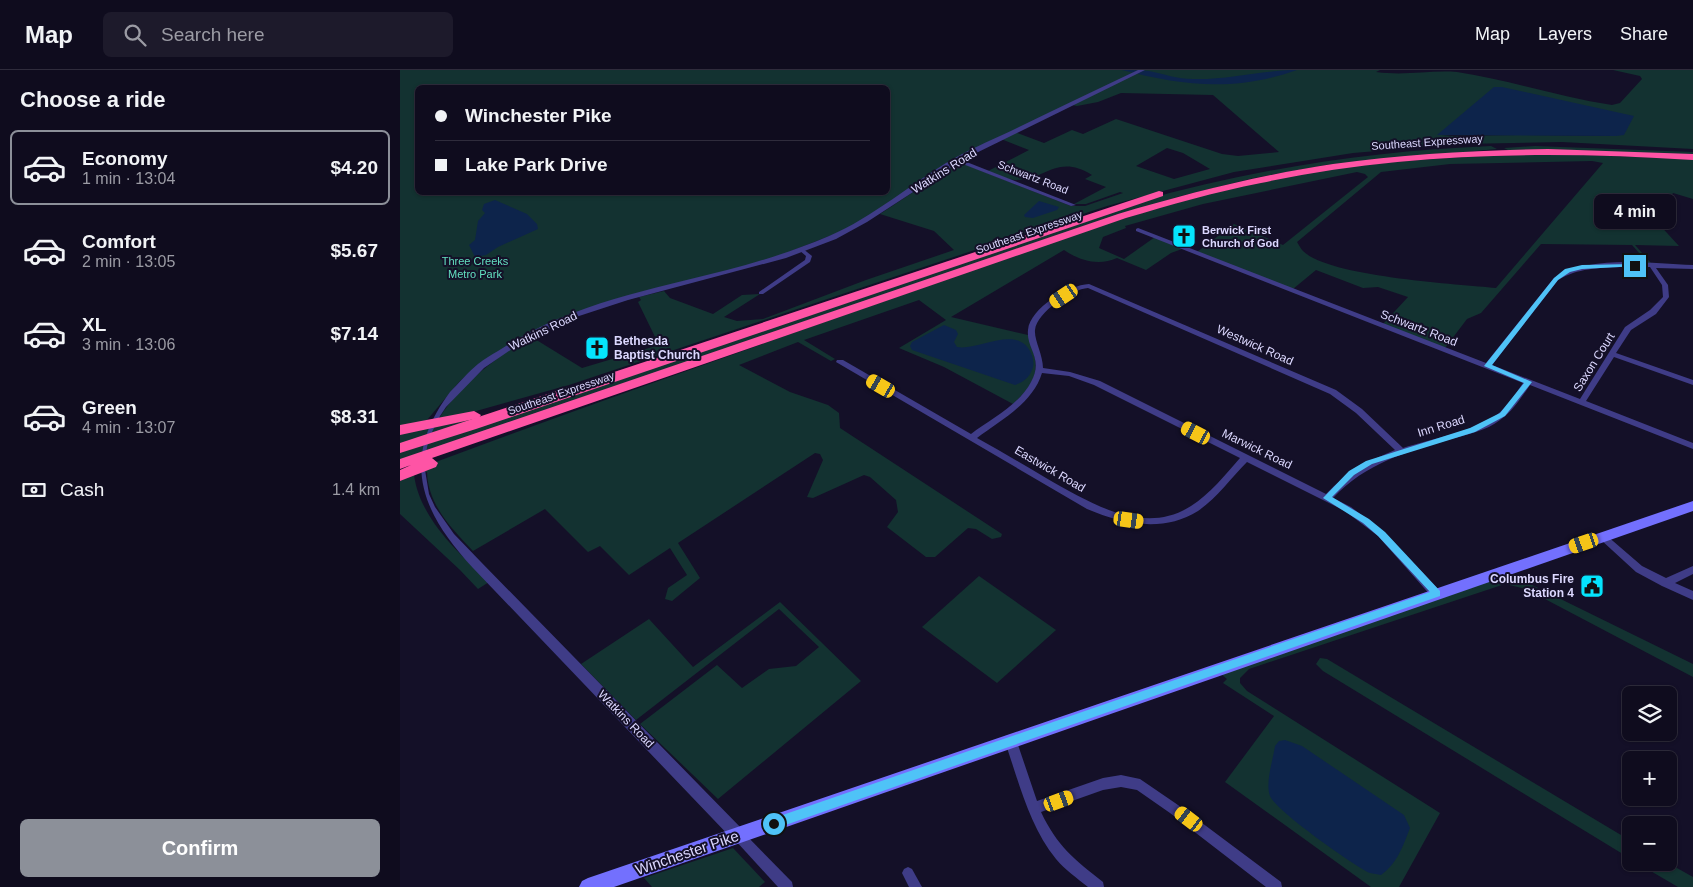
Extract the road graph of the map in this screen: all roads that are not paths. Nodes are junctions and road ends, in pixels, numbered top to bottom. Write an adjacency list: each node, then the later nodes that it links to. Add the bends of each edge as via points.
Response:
1 (1142, 70): 4 (street, Watkins Road)
2 (1693, 151): 5 (highway, Southeast Expressway, via 1574,144 1466,146 1349,155)
3 (1693, 157): 20 (highway, Southeast Expressway, via 1551,152 1464,154 1340,165 1264,178 1122,216)
4 (957, 160): 7 (street, Schwartz Road); 9 (street, Watkins Road, via 865,221)
5 (1247, 172)
6 (1194, 184): 19 (highway, Southeast Expressway, via 1099,212)
7 (1073, 205)
8 (1138, 230): 15 (street, Schwartz Road)
9 (802, 250): 12 (street, via 809,256 808,261); 39 (street, Watkins Road, via 740,270 606,304 555,322 480,367 438,412 422,447 420,478 425,496 457,542)
10 (1652, 266): 11 (street); 13 (street, Saxon Court, via 1665,285 1666,297 1653,312 1628,330); 15 (street, via 1582,267 1562,273)
11 (1693, 267)
12 (760, 293)
13 (1612, 354): 18 (street); 21 (street, Saxon Court)
14 (840, 362): 23 (street, Eastwick Road)
15 (1487, 366): 17 (street, Schwartz Road)
16 (1040, 370): 23 (street, via 1031,389 1017,403); 26 (street, Westwick Road, via 1032,339 1032,323 1043,309 1073,289 1084,286 1100,290 1333,392 1359,411); 27 (street, Marwick Road, via 1070,374 1097,383)
17 (1528, 382): 21 (street, Schwartz Road); 26 (street, Inn Road, via 1509,408 1494,421)
18 (1693, 383)
19 (561, 395): 22 (highway); 25 (highway, Southeast Expressway)
20 (600, 395): 28 (highway, Southeast Expressway); 29 (highway)
21 (1581, 403): 24 (street, Schwartz Road)
22 (400, 430)
23 (971, 438): 27 (street, Eastwick Road, via 1090,507 1142,522 1170,518 1193,509)
24 (1693, 446)
25 (400, 448)
26 (1401, 451): 30 (street, Inn Road, via 1360,468)
27 (1246, 457): 30 (street, Marwick Road)
28 (400, 464)
29 (400, 476)
30 (1327, 498): 35 (street, Marwick Road, via 1382,534)
31 (1693, 506): 32 (main road, Winchester Pike)
32 (1603, 537): 34 (street, via 1639,569); 35 (main road, Winchester Pike)
33 (1693, 570): 34 (street)
34 (1665, 583): 36 (street)
35 (1436, 594): 37 (main road, Winchester Pike)
36 (1693, 596)
37 (1011, 742): 38 (street); 39 (main road, Winchester Pike)
38 (1036, 808): 44 (street, via 1041,824 1060,855); 45 (street, via 1103,784 1121,781 1140,785)
39 (739, 836): 41 (main road, Winchester Pike); 42 (street)
40 (908, 873): 43 (street)
41 (588, 887)
42 (787, 887)
43 (916, 887)
44 (1098, 887)
45 (1276, 887)

